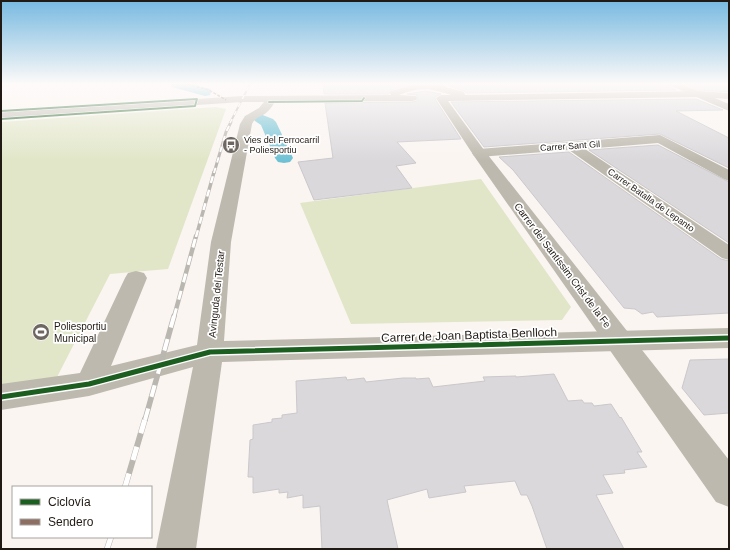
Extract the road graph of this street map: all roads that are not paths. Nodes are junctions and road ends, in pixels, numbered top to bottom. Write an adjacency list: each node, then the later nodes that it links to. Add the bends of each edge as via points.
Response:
1 (87, 110): 4 (street)
2 (263, 110): 12 (street, Avinguda del Testar, via 249,118 246,124 222,242)
3 (450, 110): 6 (street, Carrer del Santíssim Crist de la Fe)
4 (1, 115)
5 (572, 146): 6 (street, Carrer Sant Gil); 7 (street, Carrer Sant Gil, via 660,139); 8 (street, Carrer Batalla de Lepanto)
6 (479, 153): 11 (street, Carrer del Santíssim Crist de la Fe)
7 (729, 176)
8 (729, 254)
9 (136, 278): 13 (street)
10 (729, 338): 11 (street, Carrer de Joan Baptista Benlloch)
11 (619, 341): 12 (street, Carrer de Joan Baptista Benlloch); 15 (street, Carrer del Santíssim Crist de la Fe)
12 (210, 352): 13 (street, Carrer de Joan Baptista Benlloch); 16 (street, Avinguda del Testar)
13 (89, 384): 14 (street, Carrer de Joan Baptista Benlloch)
14 (1, 397)
15 (729, 489)
16 (176, 549)

